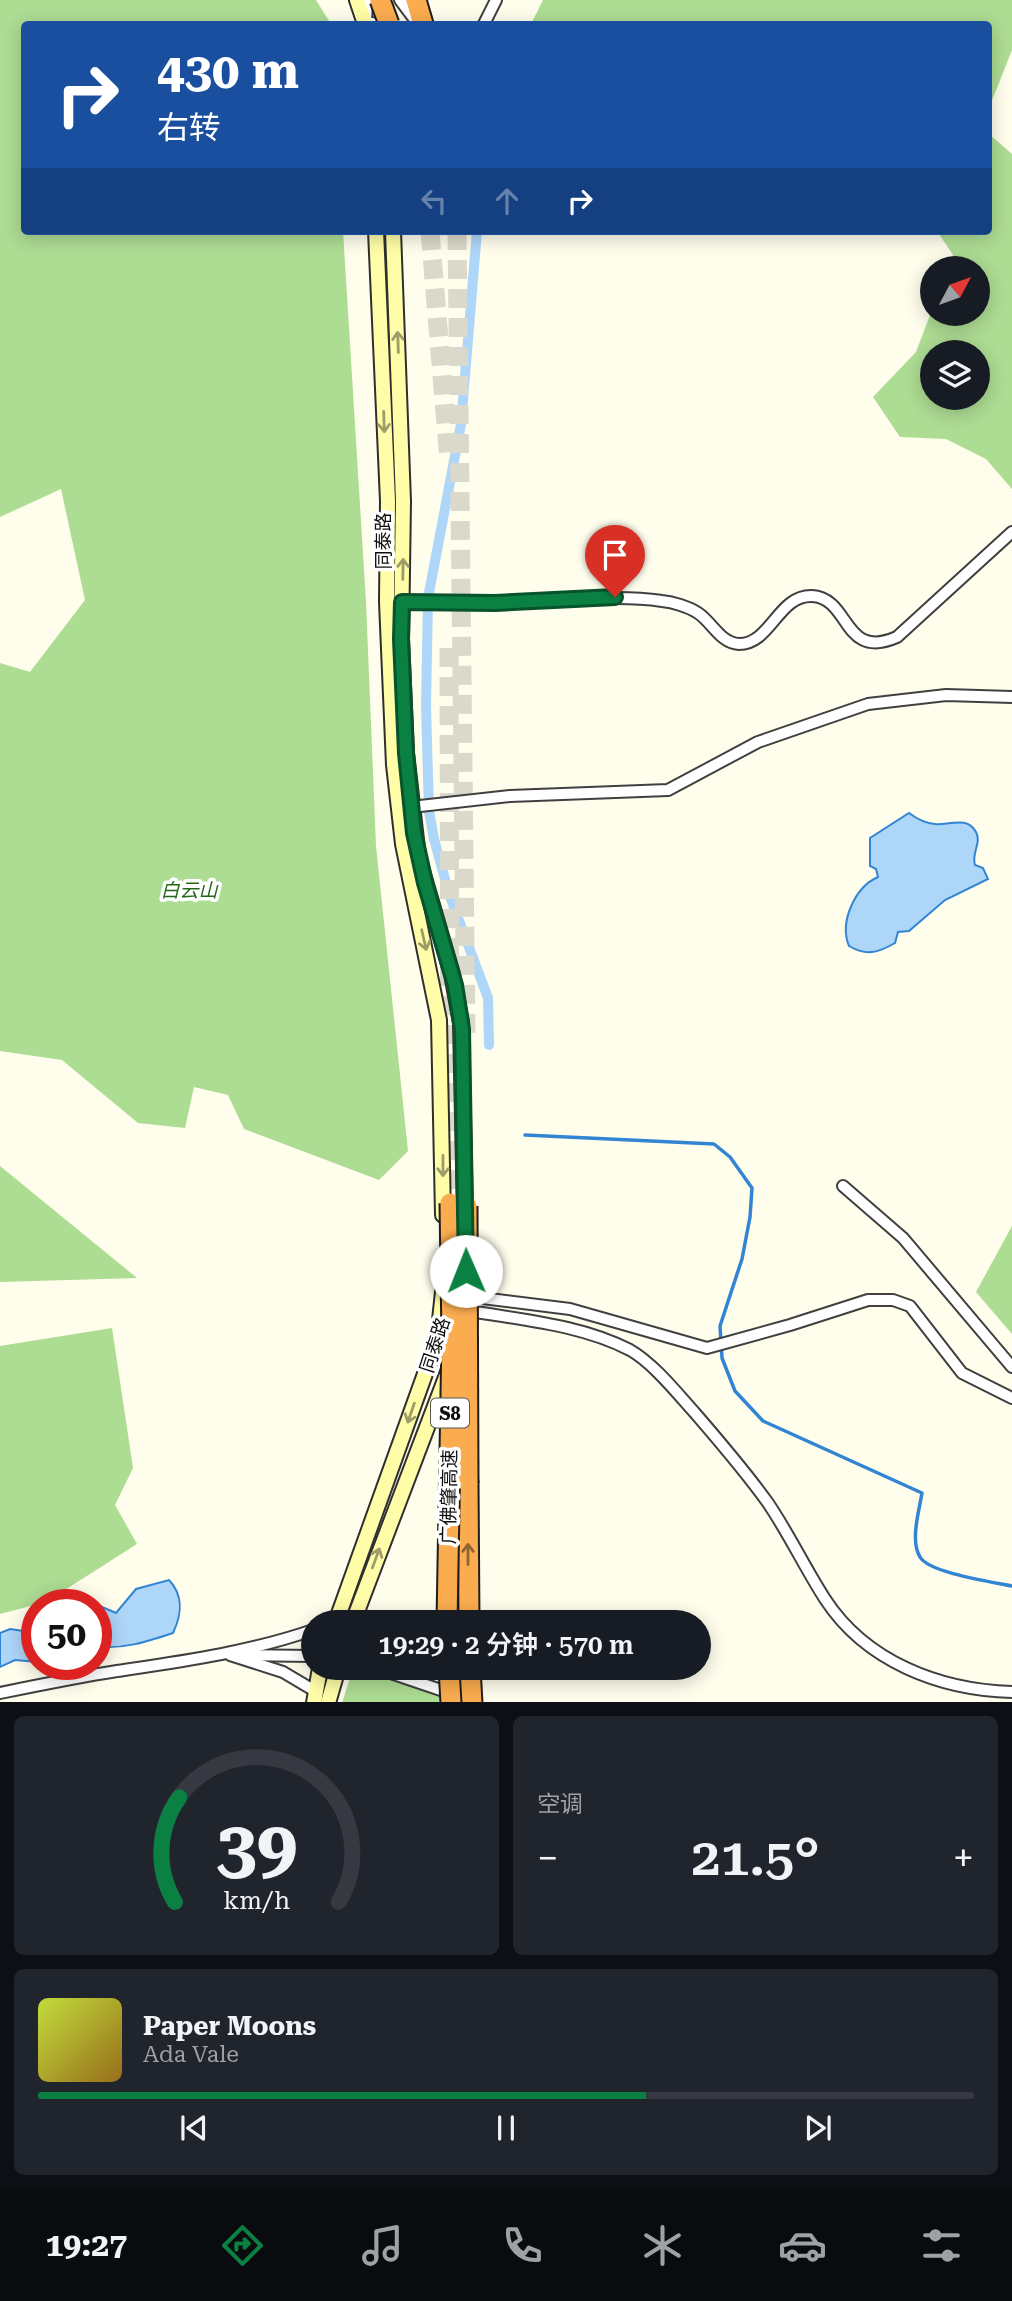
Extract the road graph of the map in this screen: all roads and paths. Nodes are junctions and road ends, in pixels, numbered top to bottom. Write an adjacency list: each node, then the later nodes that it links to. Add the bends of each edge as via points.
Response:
1 (357, 0): 7 (main road)
2 (366, 0): 8 (street)
3 (382, 0): 9 (highway, bridge)
4 (400, 0): 10 (street)
5 (416, 0): 11 (highway)
6 (496, 0): 12 (street)
7 (367, 21)
8 (368, 21)
9 (386, 21)
10 (418, 21)
11 (420, 21)
12 (486, 21)
13 (376, 235): 23 (main road, 同泰路, one-way to 23, via 394,765 401,831 439,1020 443,1296 430,1357)
14 (393, 235): 16 (main road, 同泰路, one-way to 14)
15 (1012, 532): 16 (street, via 897,637 883,643 867,643 826,600 815,596 787,606 756,640 738,644 719,635 698,613 666,601 615,597)
16 (402, 602): 18 (main road, 同泰路)
17 (1012, 697): 18 (street, via 946,695 868,704 758,742 668,790 510,796)
18 (411, 807): 20 (main road, 同泰路, via 418,857 455,985 462,1029)
19 (843, 1186): 21 (street, via 919,1255)
20 (466, 1303): 22 (street, via 570,1309 707,1348 868,1300 893,1300 910,1306 962,1373); 24 (main road, 同泰路, one-way to 20, via 459,1343); 34 (street, via 570,1328 631,1351 670,1384 767,1502 826,1601 862,1642 901,1667 943,1683)
21 (1012, 1367)
22 (1012, 1398)
23 (340, 1610)
24 (358, 1610)
25 (447, 1610): 26 (highway, 广佛肇高速 / S8, one-way to 25, bridge, via 459,1204)
26 (469, 1610)
27 (301, 1634): 28 (street)
28 (228, 1654): 29 (street); 35 (street); 36 (street, via 283,1672)
29 (301, 1656)
30 (335, 1680): 37 (main road)
31 (410, 1680): 39 (street)
32 (450, 1680): 38 (highway, bridge)
33 (472, 1680): 40 (highway, bridge)
34 (1012, 1692)
35 (0, 1693)
36 (315, 1697)
37 (328, 1702)
38 (451, 1702)
39 (472, 1702)
40 (475, 1702)

